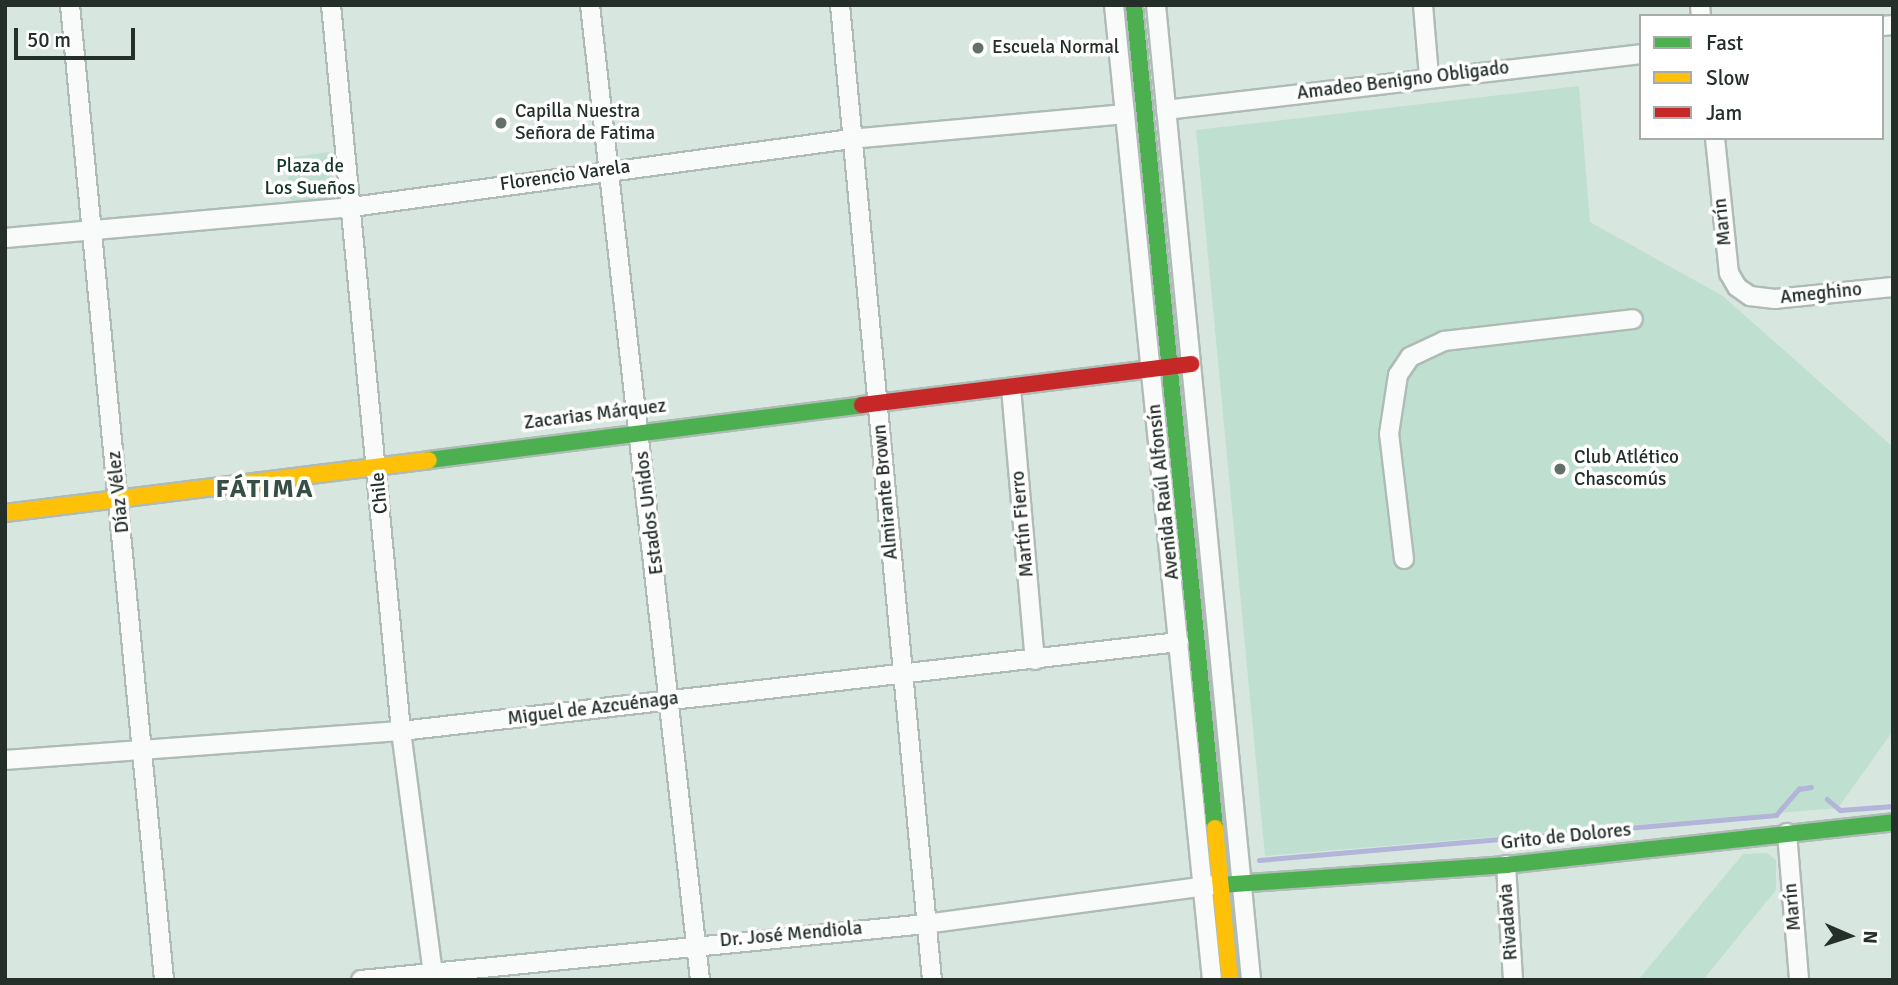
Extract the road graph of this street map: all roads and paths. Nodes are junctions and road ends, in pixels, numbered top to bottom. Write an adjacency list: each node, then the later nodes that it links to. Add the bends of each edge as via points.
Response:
1 (70, 5): 17 (street, Díaz Vélez)
2 (331, 5): 16 (street, Chile)
3 (590, 5): 15 (street, Estados Unidos)
4 (840, 5): 13 (street, Almirante Brown)
5 (1114, 5): 12 (street, Avenida Raúl Alfonsín)
6 (1134, 5): 23 (street, Avenida Raúl Alfonsín)
7 (1156, 5): 11 (street, Avenida Raúl Alfonsín)
8 (1423, 5): 10 (street)
9 (1639, 54): 10 (street, Amadeo Benigno Obligado)
10 (1429, 77): 11 (street, Amadeo Benigno Obligado)
11 (1166, 110): 22 (street, Avenida Raúl Alfonsín)
12 (1125, 114): 13 (street, Florencio Varela); 24 (street, Avenida Raúl Alfonsín)
13 (852, 139): 15 (street, Florencio Varela); 26 (street, Almirante Brown)
14 (1714, 140): 20 (street, Marín, via 1729,274)
15 (608, 169): 16 (street, Florencio Varela); 27 (street, Estados Unidos)
16 (352, 207): 17 (street, Florencio Varela); 28 (street, Chile)
17 (91, 230): 18 (street, Florencio Varela); 29 (street, Díaz Vélez)
18 (5, 238)
19 (1893, 286): 20 (street, Ameghino, via 1775,299)
20 (1750, 296)
21 (1633, 319): 31 (street, via 1444,341 1410,357 1398,375 1389,434)
22 (1191, 364): 23 (street, Zacarias Márquez); 42 (street, Avenida Raúl Alfonsín)
23 (1170, 366): 24 (street, Zacarias Márquez); 43 (street, Avenida Raúl Alfonsín)
24 (1151, 369): 25 (street, Zacarias Márquez); 32 (street, Avenida Raúl Alfonsín)
25 (1011, 388): 26 (street, Zacarias Márquez); 33 (street, Martín Fierro)
26 (878, 402): 27 (street, Zacarias Márquez); 34 (street, Almirante Brown)
27 (640, 431): 28 (street, Zacarias Márquez); 35 (street, Estados Unidos)
28 (378, 463): 29 (street, Zacarias Márquez); 36 (street, Chile)
29 (120, 497): 30 (street, Zacarias Márquez); 37 (street, Díaz Vélez)
30 (5, 513)
31 (1404, 559)
32 (1179, 642): 33 (street, Miguel de Azcuénaga); 43 (street, Avenida Raúl Alfonsín)
33 (1035, 660): 34 (street, Miguel de Azcuénaga)
34 (902, 676): 35 (street, Miguel de Azcuénaga); 44 (street, Almirante Brown)
35 (672, 700): 36 (street, Miguel de Azcuénaga); 45 (street, Estados Unidos)
36 (401, 731): 37 (street, Miguel de Azcuénaga); 46 (street, Chile)
37 (142, 750): 38 (street, Miguel de Azcuénaga); 47 (street, Díaz Vélez)
38 (5, 760)
39 (1893, 822): 40 (street, Grito de Dolores)
40 (1787, 833): 41 (street, Grito de Dolores); 55 (street, Marín)
41 (1506, 865): 42 (street, Grito de Dolores); 54 (street, Rivadavia)
42 (1243, 884): 43 (street, Grito de Dolores); 53 (street, Avenida Raúl Alfonsín)
43 (1212, 885): 44 (street, Dr. José Mendiola); 51 (street, Avenida Raúl Alfonsín); 52 (street, Avenida Raúl Alfonsín)
44 (926, 924): 45 (street, Dr. José Mendiola); 50 (street, Almirante Brown)
45 (696, 943): 46 (street, Dr. José Mendiola); 49 (street, Estados Unidos)
46 (434, 976): 48 (street, Dr. José Mendiola)
47 (164, 980)
48 (361, 980)
49 (701, 980)
50 (932, 980)
51 (1212, 980)
52 (1230, 980)
53 (1251, 980)
54 (1513, 980)
55 (1799, 980)

